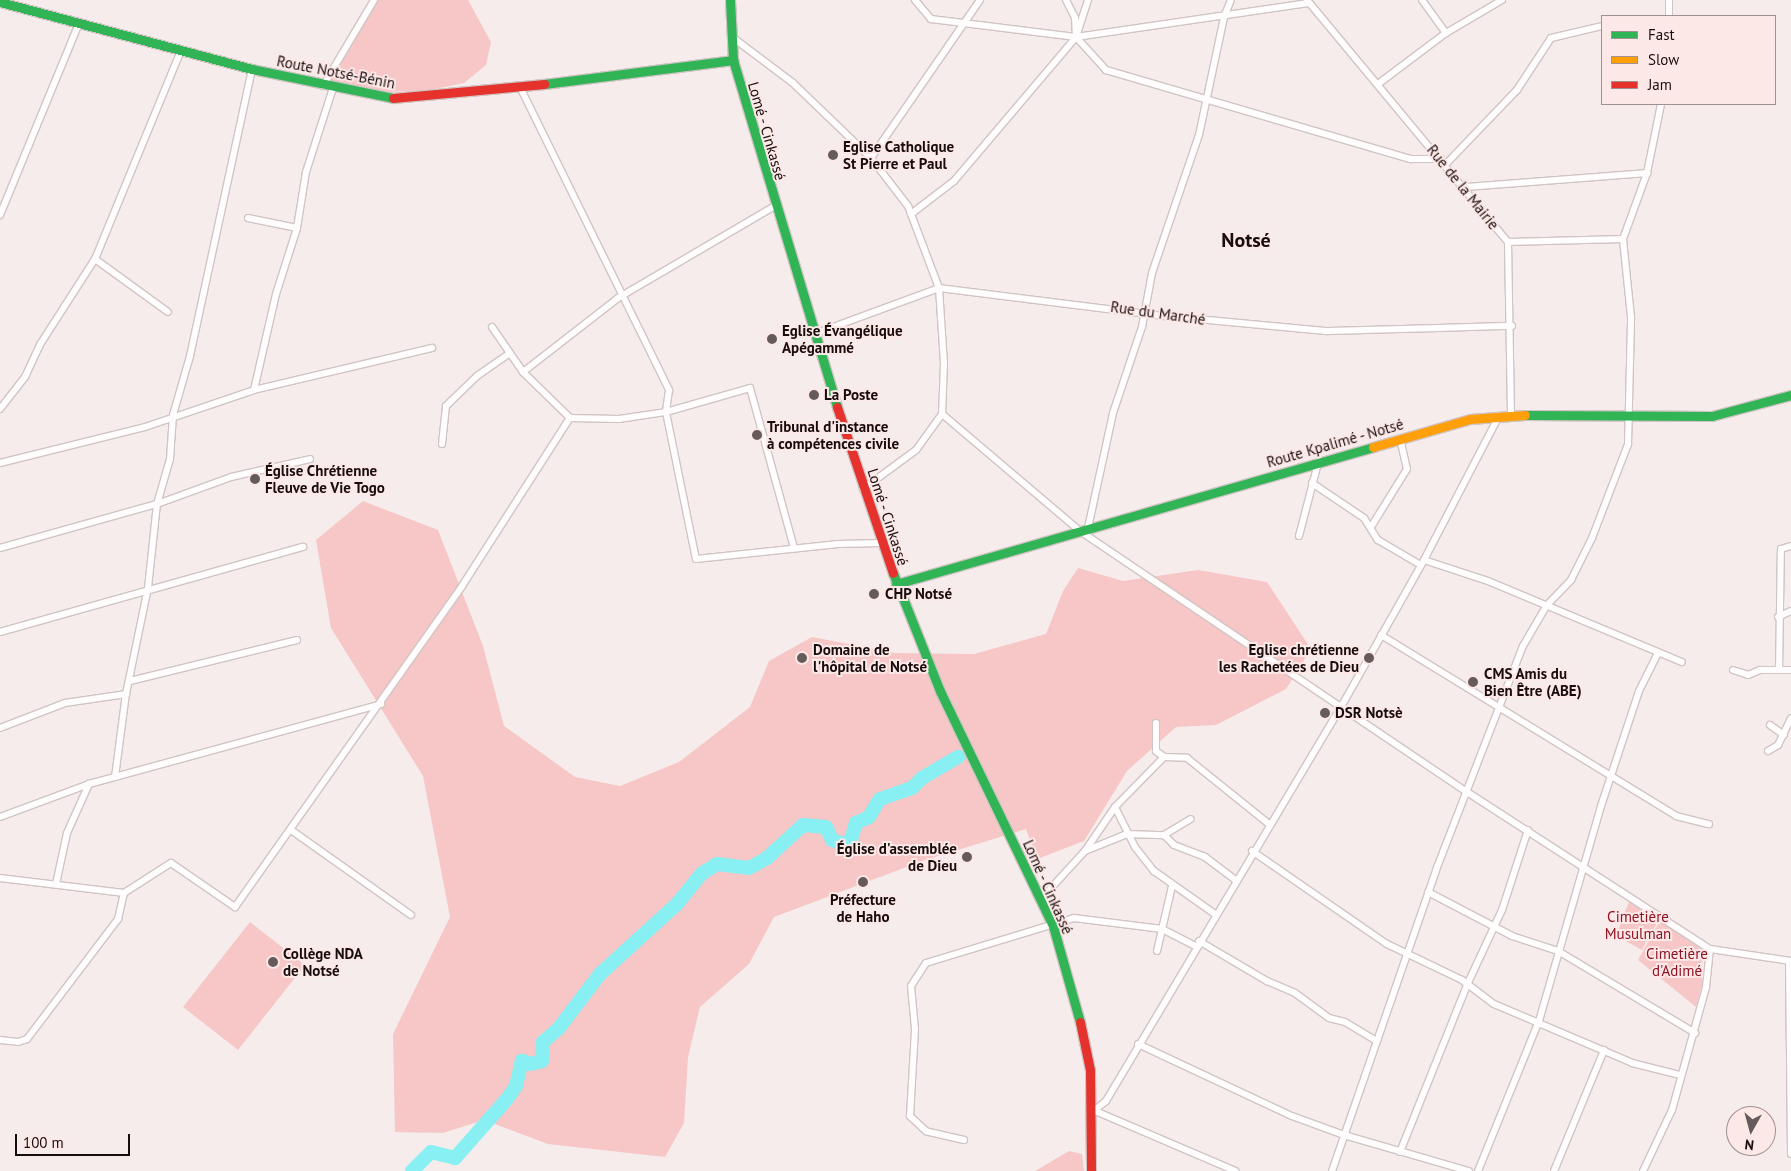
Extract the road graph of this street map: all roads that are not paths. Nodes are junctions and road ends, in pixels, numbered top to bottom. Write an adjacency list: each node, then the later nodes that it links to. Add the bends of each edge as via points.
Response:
1 (374, 0): 25 (street)
2 (730, 0): 19 (main road, Lomé - Cinkassé)
3 (915, 0): 16 (street, via 931,19)
4 (980, 0): 16 (street)
5 (1066, 0): 20 (street, via 1075,18)
6 (1088, 0): 20 (street)
7 (1231, 0): 14 (street)
8 (1422, 0): 18 (street)
9 (1502, 0): 18 (street)
10 (1669, 0): 13 (street)
11 (0, 2): 15 (main road, Route Notsé-Bénin)
12 (1308, 2): 14 (street); 24 (street, Rue de la Mairie)
13 (1668, 15)
14 (1224, 17): 20 (street); 28 (street)
15 (79, 23): 21 (main road, Route Notsé-Bénin); 37 (street)
16 (965, 26): 20 (street); 30 (street)
17 (1601, 26): 32 (street, via 1551,38 1516,90)
18 (1446, 33): 24 (street)
19 (730, 36): 22 (main road, Lomé - Cinkassé); 30 (street, via 793,83)
20 (1076, 37): 28 (street, via 1106,70); 36 (street, via 954,181)
21 (182, 50): 23 (main road, Route Notsé-Bénin); 42 (street)
22 (733, 60): 26 (main road, Route Notsé-Bénin); 35 (main road, Lomé - Cinkassé)
23 (252, 69): 25 (main road, Route Notsé-Bénin); 59 (street, via 190,356)
24 (1378, 84): 31 (street, Rue de la Mairie)
25 (323, 86): 27 (main road, Route Notsé-Bénin)
26 (520, 87): 27 (main road, Route Notsé-Bénin, via 414,99); 44 (street)
27 (333, 88): 39 (street, via 306,172)
28 (1204, 99): 31 (street, via 1411,159); 46 (street, via 1199,135 1152,273)
29 (1661, 105): 33 (street)
30 (871, 158): 36 (street)
31 (1441, 159): 32 (street, Rue de la Mairie)
32 (1446, 164): 34 (street, Rue de la Mairie)
33 (1647, 173): 34 (street); 40 (street)
34 (1466, 187): 41 (street, Rue de la Mairie)
35 (775, 206): 44 (street); 49 (main road, Lomé - Cinkassé)
36 (911, 214): 43 (street)
37 (0, 215)
38 (248, 218): 39 (street)
39 (297, 228): 53 (street, via 276,294)
40 (1623, 239): 41 (street); 61 (street, via 1631,317)
41 (1508, 242): 47 (street, Rue de la Mairie)
42 (94, 259): 45 (street); 55 (street, via 41,343 25,377)
43 (939, 288): 46 (street, Rue du Marché); 49 (street, Rue du Marché); 57 (street, via 944,363)
44 (624, 295): 52 (street); 56 (street, via 669,390)
45 (168, 312)
46 (1144, 312): 47 (street, Rue du Marché, via 1328,331); 72 (street, via 1113,413)
47 (1512, 326): 58 (street, Rue de la Mairie)
48 (492, 327): 51 (street)
49 (814, 334): 69 (main road, Lomé - Cinkassé)
50 (432, 348): 53 (street)
51 (510, 353): 52 (street); 64 (street, via 477,376 446,406)
52 (523, 372): 62 (street)
53 (254, 390): 59 (street)
54 (1791, 395): 61 (main road, Route Kpalimé - Notsé, via 1712,416)
55 (0, 409)
56 (666, 412): 62 (street, via 619,419); 78 (street, via 696,559); 78 (street, via 750,388)
57 (942, 414): 69 (street, via 916,450); 72 (street)
58 (1511, 414): 60 (main road, Route Kpalimé - Notsé); 61 (main road, Route Kpalimé - Notsé)
59 (173, 415): 66 (street, via 145,427); 70 (street, via 170,459)
60 (1499, 415): 63 (main road, Route Kpalimé - Notsé); 79 (street)
61 (1630, 416): 82 (street, via 1628,444 1592,538 1571,580)
62 (570, 418): 95 (street)
63 (1400, 439): 67 (main road, Route Kpalimé - Notsé); 71 (street, via 1407,468)
64 (442, 444)
65 (310, 459): 70 (street, via 231,477)
66 (0, 463)
67 (1318, 463): 68 (street); 72 (main road, Route Kpalimé - Notsé)
68 (1312, 483): 71 (street, via 1364,518); 73 (street)
69 (864, 489): 74 (main road, Lomé - Cinkassé)
70 (157, 504): 77 (street); 81 (street)
71 (1371, 527): 79 (street, via 1378,540)
72 (1084, 529): 80 (main road, Route Kpalimé - Notsé); 96 (street)
73 (1299, 536)
74 (881, 543): 78 (street); 80 (main road, Lomé - Cinkassé)
75 (1791, 546): 84 (street, via 1781,549)
76 (303, 547): 81 (street)
77 (0, 548)
78 (794, 548)
79 (1422, 562): 82 (street); 86 (street)
80 (896, 584): 127 (main road, Lomé - Cinkassé, via 944,699)
81 (148, 588): 85 (street); 93 (street)
82 (1547, 605): 88 (street); 97 (street, via 1523,646)
83 (1791, 611): 84 (street)
84 (1778, 617): 91 (street)
85 (0, 632)
86 (1381, 635): 96 (street); 97 (street)
87 (297, 640): 93 (street)
88 (1658, 653): 89 (street); 105 (street, via 1639,690)
89 (1682, 662)
90 (1733, 670): 91 (street, via 1748,675)
91 (1779, 670): 92 (street)
92 (1791, 670)
93 (130, 681): 94 (street)
94 (126, 694): 101 (street, via 65,703); 106 (street)
95 (381, 704): 106 (street); 114 (street)
96 (1341, 707): 108 (street); 112 (street)
97 (1500, 709): 105 (street); 108 (street)
98 (1791, 718): 102 (street)
99 (1156, 723): 104 (street, via 1156,751)
100 (1770, 725): 102 (street)
101 (0, 728)
102 (1784, 735): 103 (street)
103 (1768, 751)
104 (1164, 758): 109 (street); 112 (street, via 1187,758)
105 (1612, 776): 113 (street, via 1676,816); 120 (street)
106 (115, 777): 107 (street)
107 (89, 784): 110 (street); 123 (street, via 67,833)
108 (1467, 792): 115 (street); 125 (street)
109 (1115, 807): 116 (street); 119 (street)
110 (0, 817)
111 (1191, 819): 117 (street)
112 (1269, 824): 118 (street)
113 (1709, 824)
114 (291, 830): 126 (street, via 235,907 171,863); 129 (street)
115 (1528, 830): 120 (street); 131 (street)
116 (1127, 834): 117 (street); 119 (street); 124 (street, via 1154,871)
117 (1164, 835): 122 (street, via 1174,845 1205,857)
118 (1252, 851): 122 (street); 137 (street, via 1387,944)
119 (1085, 852): 127 (street)
120 (1583, 865): 134 (street); 136 (street)
121 (0, 878): 123 (street)
122 (1235, 880): 128 (street)
123 (56, 884): 126 (street)
124 (1172, 886): 128 (street); 132 (street)
125 (1428, 892): 131 (street); 137 (street)
126 (124, 893): 142 (street, via 118,919 27,1039 18,1042)
127 (1041, 900): 130 (main road, Lomé - Cinkassé)
128 (1215, 914): 133 (street)
129 (411, 915)
130 (1053, 926): 132 (street, via 1074,918); 147 (main road, Lomé - Cinkassé, via 1084,1031); 149 (street, via 926,963 915,975 911,986 915,1029 910,1116 926,1130)
131 (1496, 926): 136 (street); 139 (street)
132 (1162, 929): 133 (street); 135 (street)
133 (1198, 944): 143 (street, via 1295,993 1329,1018 1345,1022); 144 (street)
134 (1710, 949): 138 (street); 141 (street, via 1706,987)
135 (1157, 951)
136 (1558, 951): 140 (street); 141 (street)
137 (1408, 954): 139 (street); 143 (street)
138 (1790, 961): 151 (street)
139 (1467, 985): 140 (street, via 1494,1004); 150 (street)
140 (1539, 1021): 145 (street); 156 (street)
141 (1694, 1033): 146 (street)
142 (0, 1040)
143 (1375, 1040): 148 (street)
144 (1138, 1044): 147 (street, via 1106,1101); 148 (street, via 1292,1116)
145 (1604, 1050): 146 (street, via 1632,1063); 157 (street)
146 (1680, 1075): 158 (street, via 1667,1127)
147 (1094, 1110): 152 (main road, Lomé - Cinkassé); 153 (street)
148 (1344, 1135): 150 (street); 154 (street)
149 (964, 1140)
150 (1400, 1152): 155 (street)
151 (1791, 1154)
152 (1091, 1171)
153 (1235, 1171)
154 (1332, 1171)
155 (1469, 1171)
156 (1478, 1171)
157 (1554, 1171)
158 (1643, 1171)

